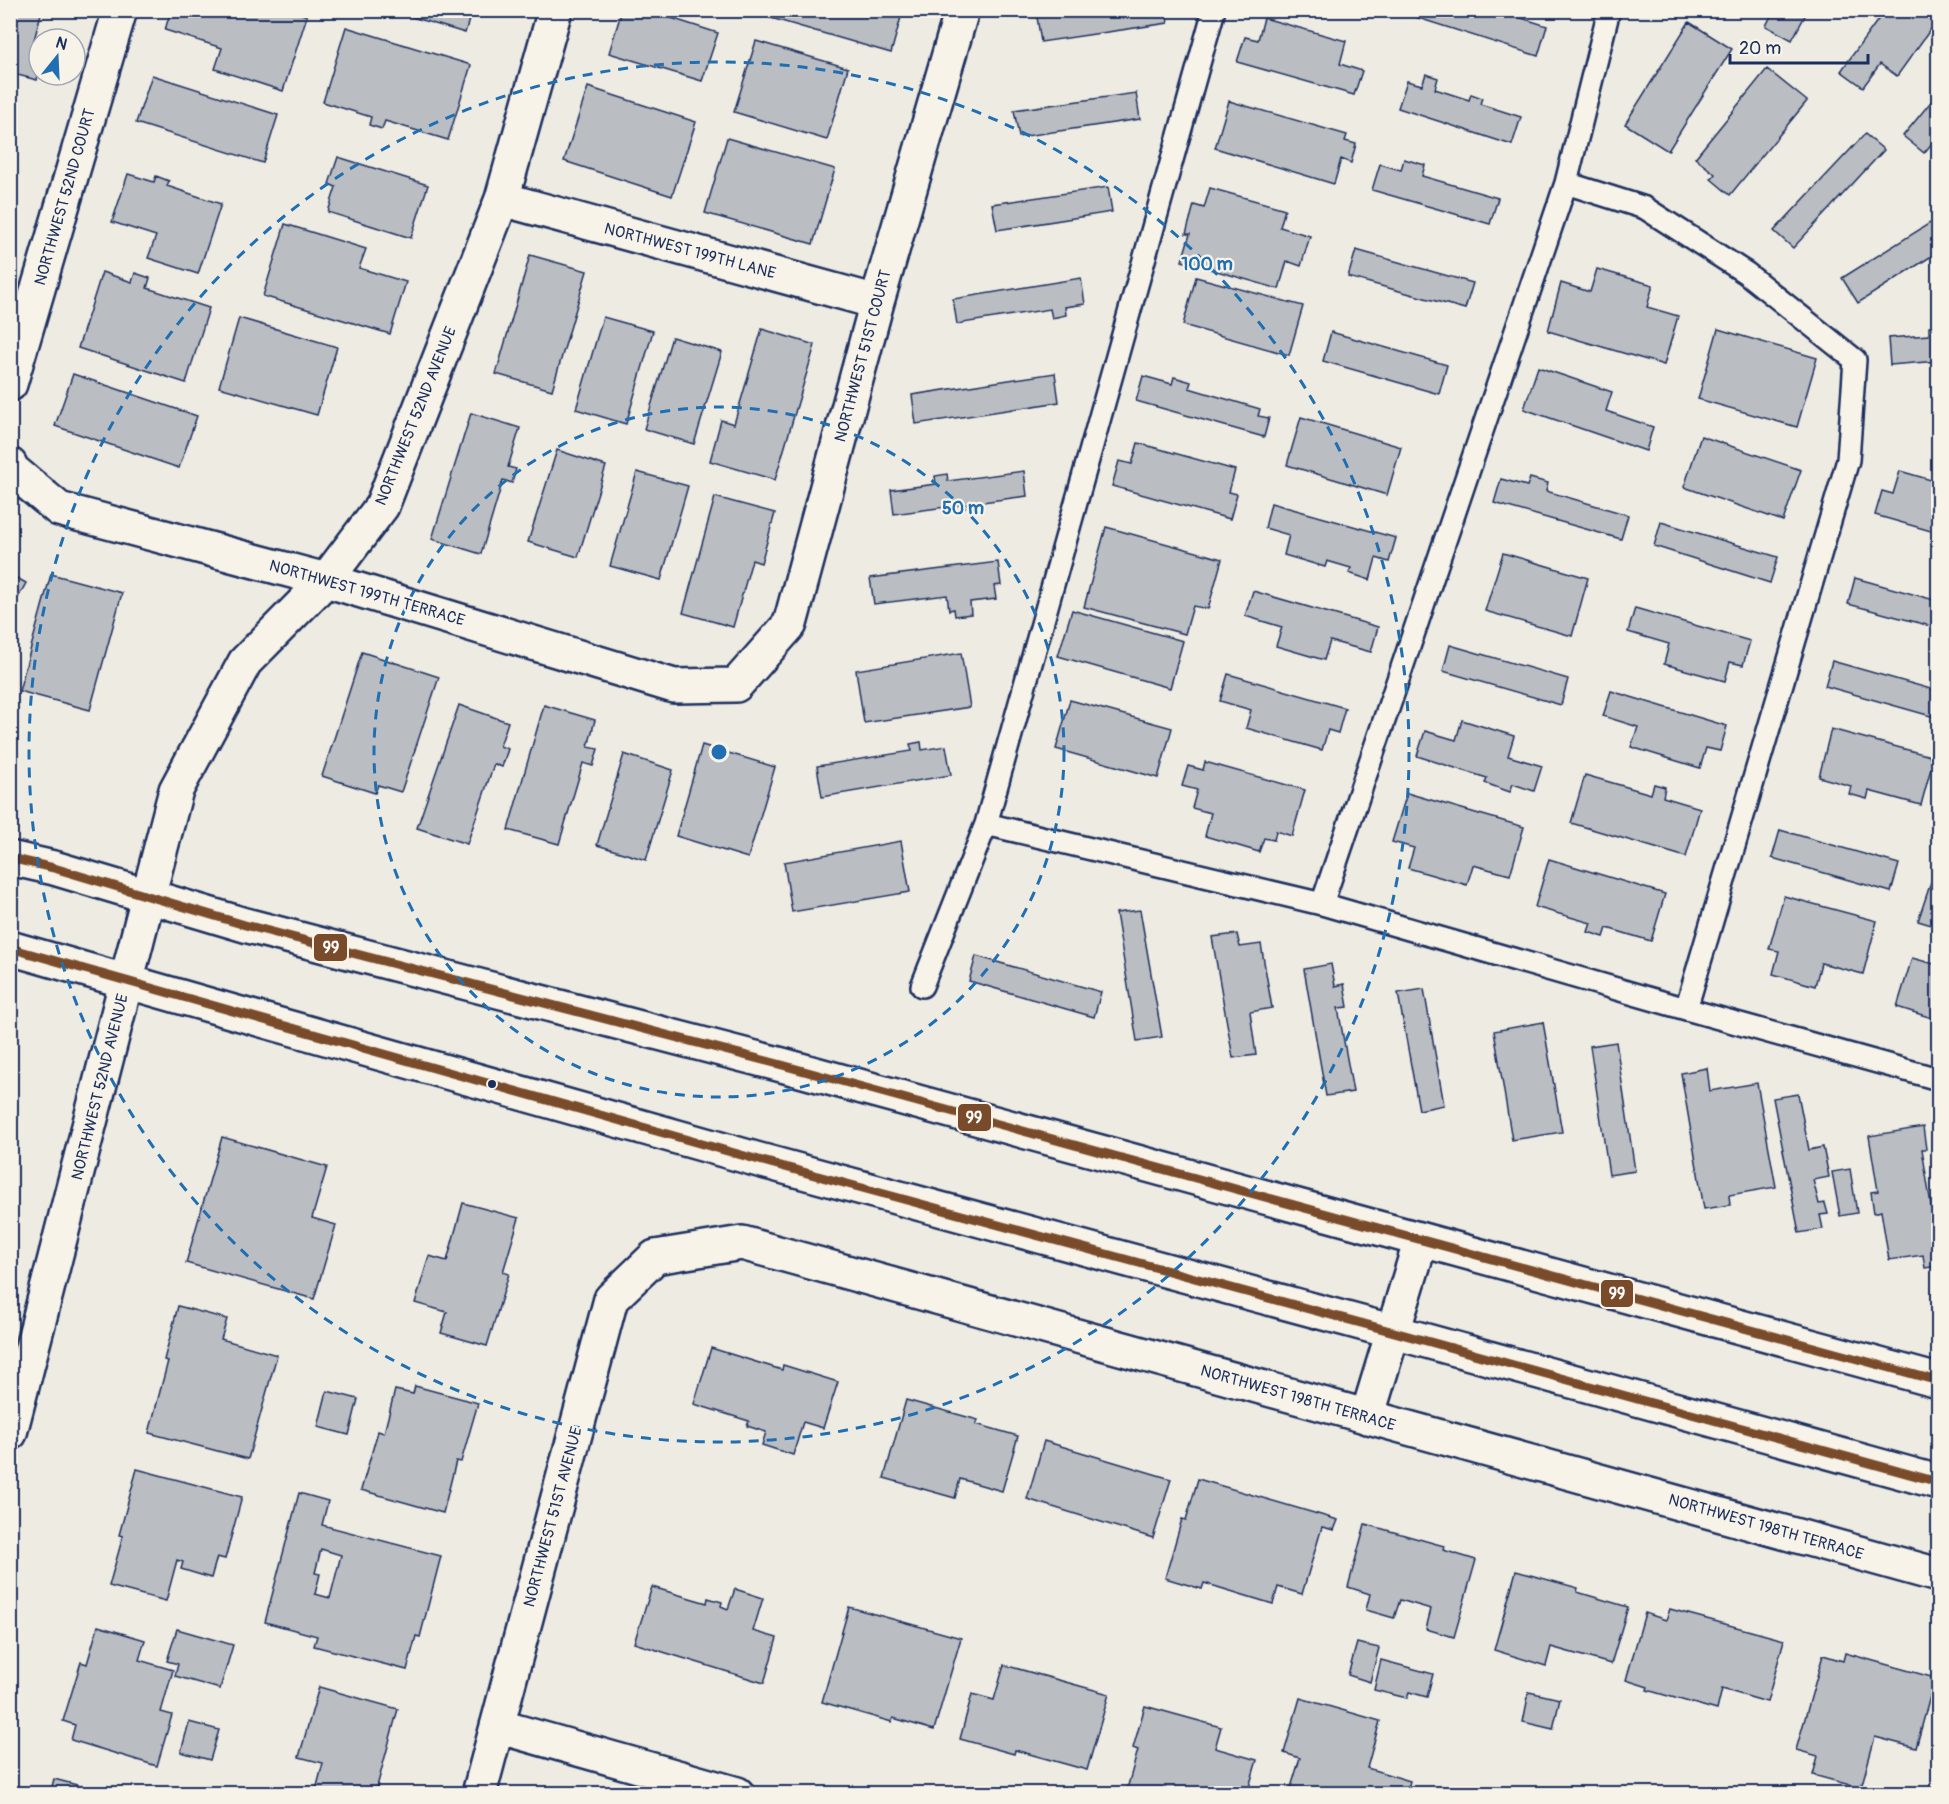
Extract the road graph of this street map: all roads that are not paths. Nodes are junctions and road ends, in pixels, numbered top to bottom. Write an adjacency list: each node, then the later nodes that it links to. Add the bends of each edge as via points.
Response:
1 (120, 10): 9 (street, NORTHWEST 52ND COURT)
2 (555, 10): 7 (street, NORTHWEST 52ND AVENUE)
3 (962, 10): 8 (street, NORTHWEST 51ST COURT)
4 (1214, 10): 13 (lane)
5 (1609, 10): 6 (lane)
6 (1566, 183): 16 (lane); 20 (lane, via 1645,208 1746,273 1855,360 1848,460)
7 (502, 199): 8 (street, NORTHWEST 199TH LANE); 11 (street, NORTHWEST 52ND AVENUE, via 382,506)
8 (877, 302): 12 (street, NORTHWEST 51ST COURT, via 790,624)
9 (10, 384)
10 (11, 467): 11 (street, NORTHWEST 199TH TERRACE, via 59,509)
11 (326, 579): 12 (street, NORTHWEST 199TH TERRACE, via 674,686); 15 (street, NORTHWEST 52ND AVENUE, via 245,662 176,790)
12 (736, 685)
13 (986, 824): 16 (lane); 19 (lane)
14 (10, 858): 15 (street)
15 (148, 897): 18 (street, NORTHWEST 52ND AVENUE); 22 (street)
16 (1322, 904): 20 (lane)
17 (10, 948): 18 (street)
18 (127, 982): 24 (street, via 759,1160); 27 (street, NORTHWEST 52ND AVENUE)
19 (922, 986)
20 (1686, 1009): 21 (lane)
21 (1938, 1078)
22 (1421, 1240): 24 (street); 25 (street)
23 (655, 1257): 26 (street, NORTHWEST 198TH TERRACE, via 742,1243); 30 (street, NORTHWEST 51ST AVENUE, via 611,1299)
24 (1394, 1332): 26 (street); 28 (street)
25 (1938, 1381)
26 (1367, 1417): 29 (street, NORTHWEST 198TH TERRACE)
27 (10, 1433)
28 (1938, 1482)
29 (1938, 1575)
30 (497, 1726): 31 (street, NORTHWEST 51ST AVENUE); 32 (street)
31 (479, 1794)
32 (736, 1794)

